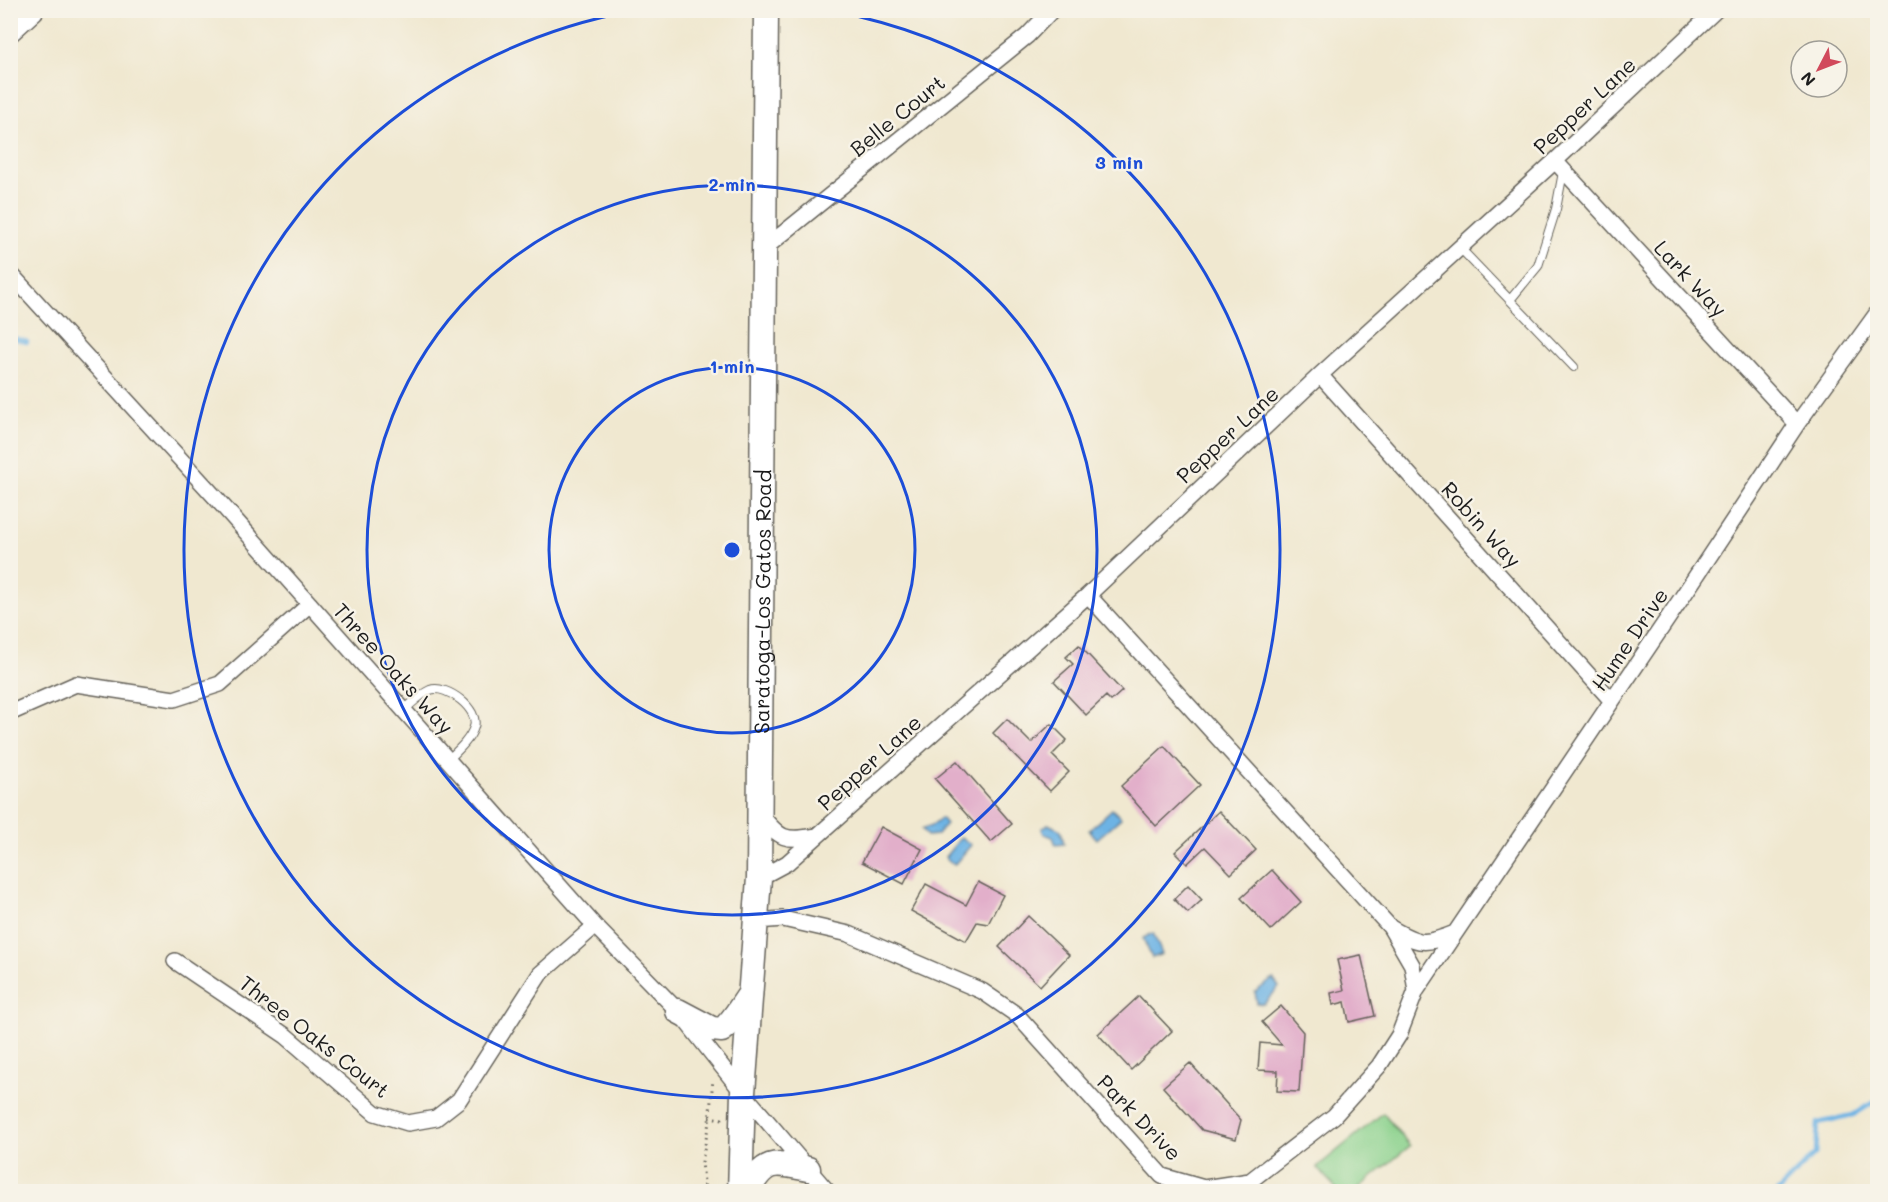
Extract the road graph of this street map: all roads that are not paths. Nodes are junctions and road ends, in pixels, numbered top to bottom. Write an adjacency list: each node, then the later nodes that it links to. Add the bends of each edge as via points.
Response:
1 (33, 10): 5 (main road)
2 (766, 10): 7 (main road, Saratoga-Los Gatos Road)
3 (1052, 10): 7 (street, Belle Court, via 1027,36)
4 (1716, 10): 6 (street, Pepper Lane)
5 (10, 31)
6 (1559, 166): 8 (street, Pepper Lane); 10 (lane, via 1556,209 1538,266); 14 (street, Lark Way)
7 (765, 248): 21 (main road, Saratoga-Los Gatos Road)
8 (1460, 248): 10 (lane); 13 (street, Pepper Lane)
9 (10, 273): 16 (street, Three Oaks Way)
10 (1510, 300): 12 (lane)
11 (1878, 312): 14 (street, Hume Drive)
12 (1574, 367)
13 (1320, 375): 15 (street, Pepper Lane); 17 (street, Robin Way)
14 (1797, 424): 17 (street, Hume Drive)
15 (1088, 595): 22 (street, Pepper Lane); 26 (street)
16 (310, 604): 18 (street, Three Oaks Way); 19 (street, via 220,684 174,699 76,684)
17 (1612, 701): 27 (street, Hume Drive)
18 (404, 710): 20 (street, Three Oaks Way); 20 (lane, via 431,690 439,689 452,692 474,714 475,726)
19 (10, 713)
20 (448, 760): 25 (street, Three Oaks Way)
21 (760, 814): 22 (street, via 777,834 794,840); 23 (main road, Saratoga-Los Gatos Road)
22 (817, 836): 23 (street, Pepper Lane, via 787,863)
23 (759, 878): 24 (main road, Saratoga-Los Gatos Road)
24 (757, 921): 29 (street, Park Drive, via 783,919 849,934 982,991 1017,1015 1162,1176 1204,1188 1250,1181 1334,1116 1379,1066 1399,1035); 30 (main road, Saratoga-Los Gatos Road)
25 (596, 926): 28 (street, Three Oaks Court, via 540,974 459,1100 436,1118 408,1123 375,1113 286,1036); 31 (street, Three Oaks Way)
26 (1390, 927): 27 (street, via 1409,939 1431,943); 29 (street, via 1412,965)
27 (1455, 933): 29 (street, Hume Drive)
28 (176, 961)
29 (1416, 991)
30 (752, 992): 31 (main road, via 731,1024 722,1030 712,1029); 32 (main road, Saratoga-Los Gatos Road)
31 (678, 1011): 32 (street, Three Oaks Way)
32 (743, 1094): 33 (street, Three Oaks Way); 34 (main road, Saratoga-Los Gatos Road)
33 (808, 1169): 35 (main road, via 777,1162 755,1177); 36 (street, Three Oaks Way)
34 (740, 1191)
35 (747, 1191)
36 (828, 1191)

